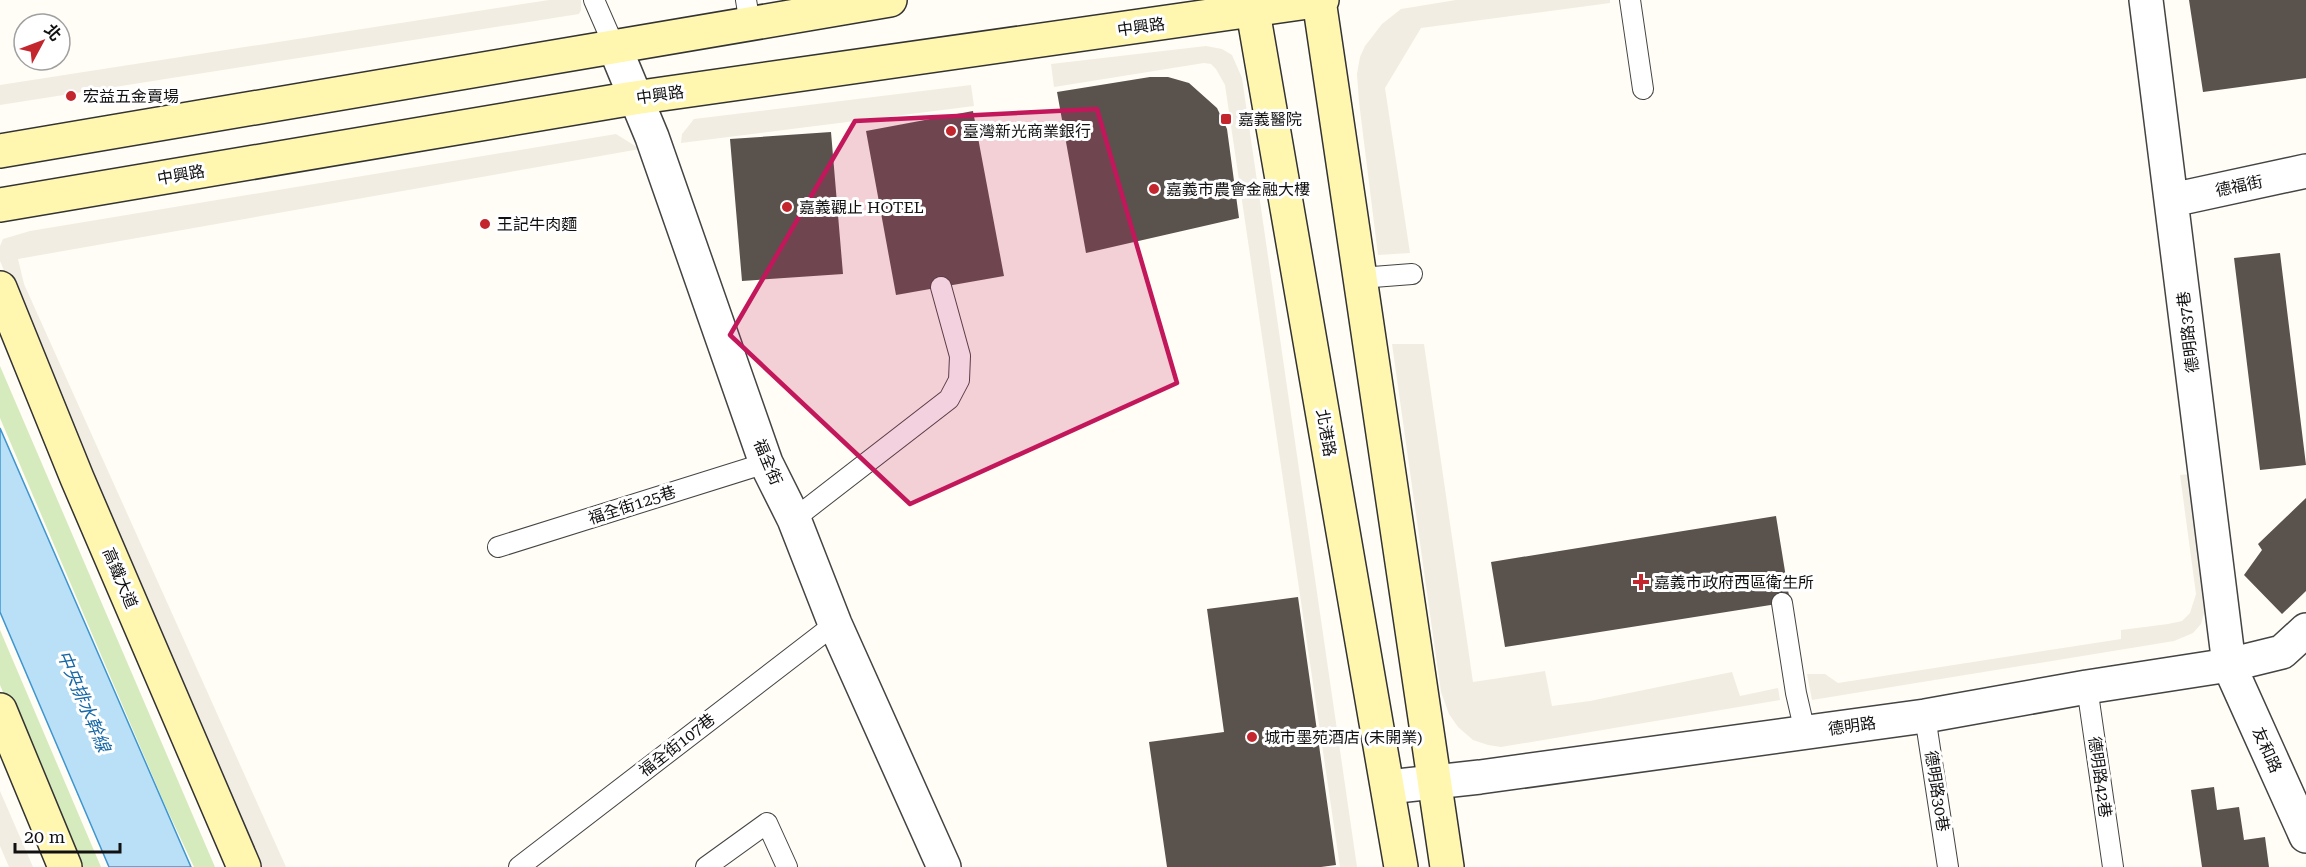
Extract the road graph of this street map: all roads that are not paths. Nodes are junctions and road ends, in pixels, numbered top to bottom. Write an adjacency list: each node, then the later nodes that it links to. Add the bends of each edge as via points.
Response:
1 (594, 0): 8 (lane)
2 (890, 0): 7 (street)
3 (1320, 0): 6 (street, 中興路); 16 (street)
4 (1630, 0): 9 (lane)
5 (2146, 0): 13 (street, 德明路37巷)
6 (1251, 5): 10 (street, 中興路); 31 (street, 北港路)
7 (748, 12): 8 (street)
8 (615, 48): 10 (street, 福全街); 11 (street)
9 (1643, 89)
10 (634, 98): 14 (street, 中興路); 19 (street, 福全街, via 656,148)
11 (0, 151)
12 (2306, 171): 13 (street, 德福街)
13 (2172, 200): 25 (street, 德明路37巷)
14 (0, 206)
15 (1412, 274): 16 (lane)
16 (1360, 278): 30 (street)
17 (941, 287): 20 (lane, via 960,356 959,380 949,399)
18 (0, 288): 34 (street, 高鐵大道)
19 (766, 463): 20 (street, 福全街); 21 (lane, 福全街125巷)
20 (794, 519): 23 (street, 福全街)
21 (498, 547)
22 (1782, 603): 29 (lane)
23 (836, 624): 35 (lane, 福全街107巷); 38 (street, 福全街)
24 (2306, 630): 25 (street, 德明路, via 2282,652)
25 (2229, 665): 26 (street, 德明路); 32 (street, 友和路)
26 (2087, 687): 28 (street, 德明路); 42 (lane, 德明路42巷)
27 (0, 710): 33 (street)
28 (1925, 716): 29 (street, 德明路); 41 (lane, 德明路30巷)
29 (1805, 732): 30 (street, 德明路)
30 (1434, 780): 31 (street, 德明路); 40 (street)
31 (1388, 787): 39 (street, 北港路)
32 (2306, 836)
33 (65, 867)
34 (244, 867)
35 (519, 867)
36 (706, 867): 37 (lane, via 767,823)
37 (787, 867)
38 (944, 867)
39 (1401, 867)
40 (1447, 867)
41 (1948, 867)
42 (2113, 867)

